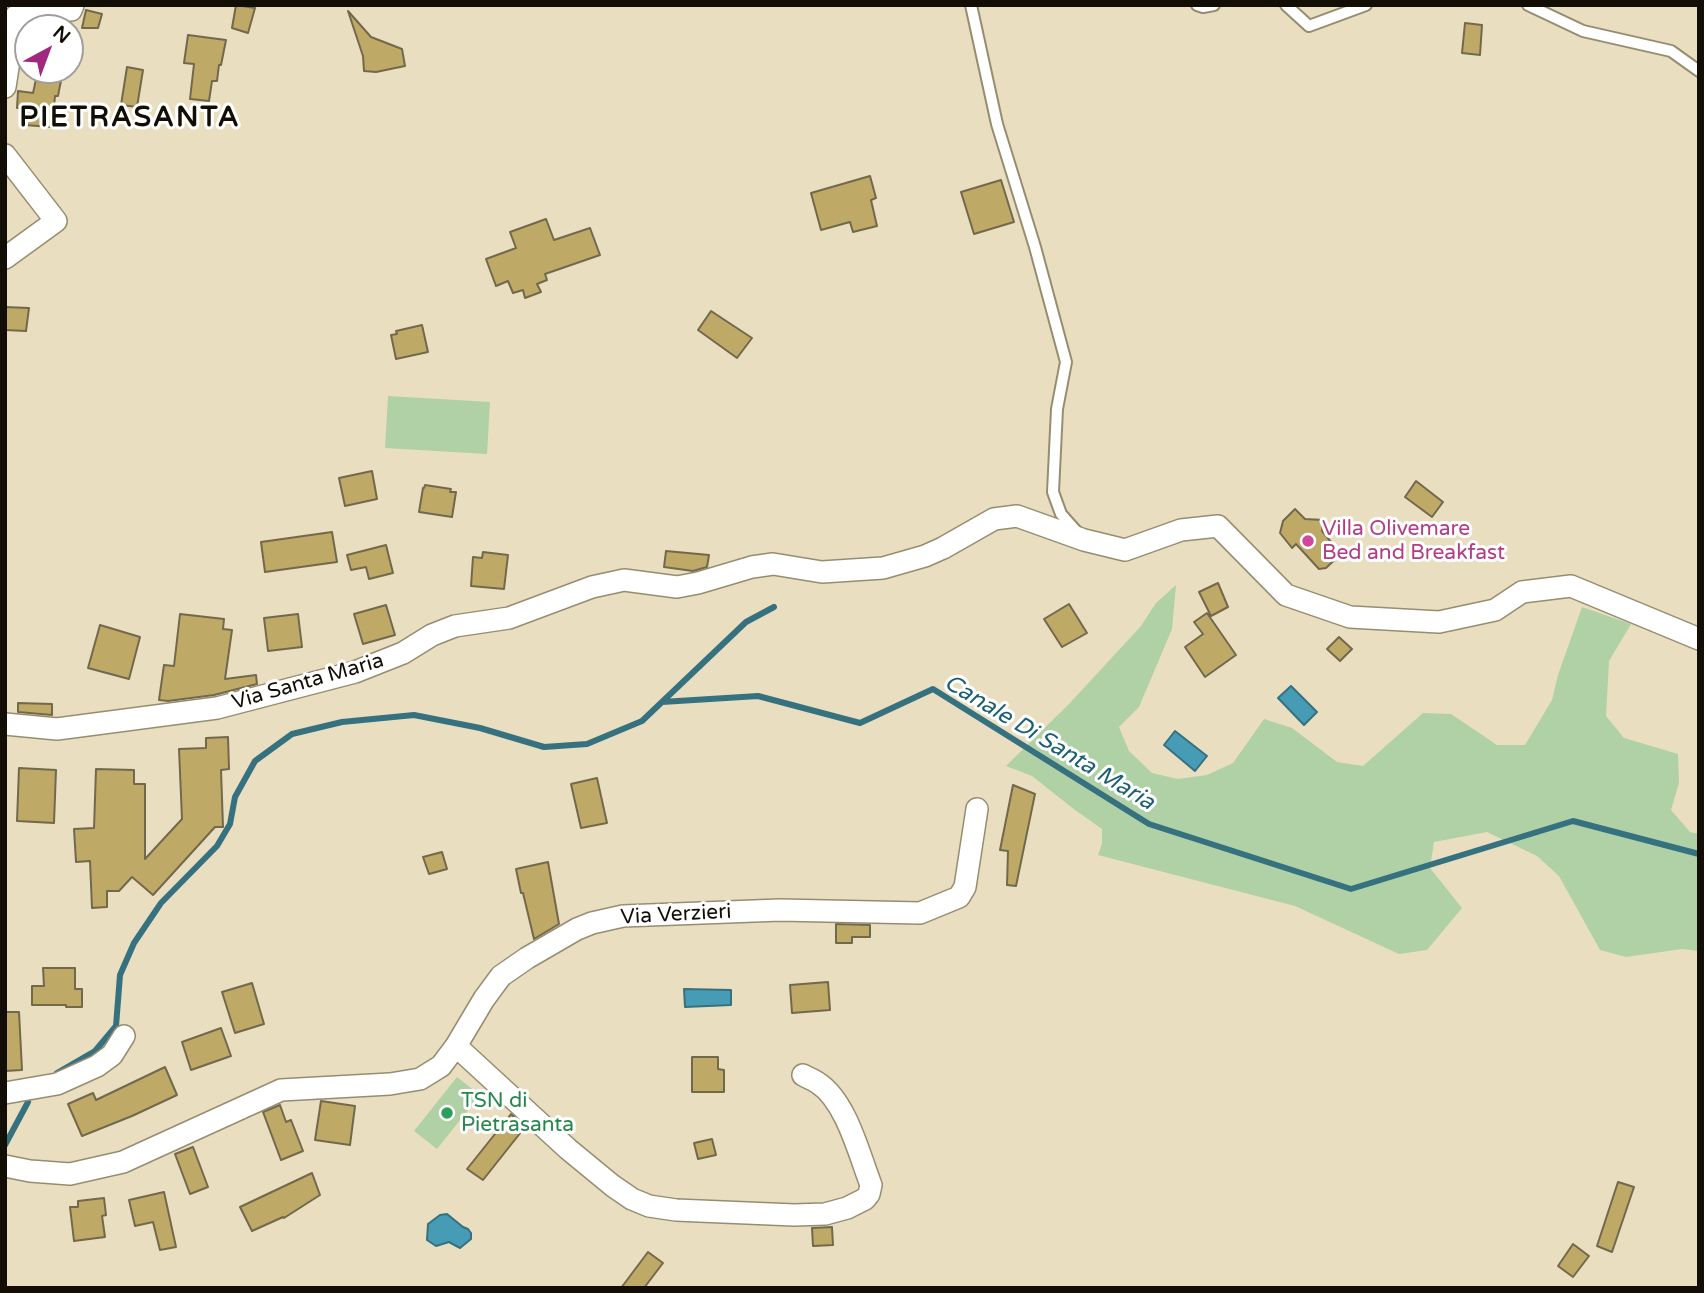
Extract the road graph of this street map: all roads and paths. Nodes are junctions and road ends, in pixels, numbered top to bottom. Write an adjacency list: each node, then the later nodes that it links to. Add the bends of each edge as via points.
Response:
1 (73, 5): 9 (street, via 71,10 35,10 16,16)
2 (971, 5): 12 (lane, via 997,124 1066,362 1057,409 1053,492 1060,514)
3 (1197, 5): 4 (lane)
4 (1214, 5)
5 (1286, 5): 6 (lane, via 1309,26)
6 (1366, 5)
7 (1528, 5): 8 (lane, via 1583,31 1671,51)
8 (1699, 71)
9 (5, 87)
10 (5, 155): 11 (street, via 56,222)
11 (5, 258)
12 (1084, 540): 13 (street, Via Santa Maria, via 1125,550 1181,530 1218,526 1286,595 1350,617 1439,622 1495,610 1522,592 1571,586); 14 (street, Via Santa Maria, via 1017,516 994,519 925,556 883,568 822,572 773,564 677,587 624,580 509,618 455,626 355,672 217,708 57,729)
13 (1699, 639)
14 (5, 724)
15 (977, 809): 17 (street, Via Verzieri, via 965,887 959,897 920,913 780,910 623,916 592,923 501,976)
16 (124, 1036): 19 (street, via 112,1055 97,1066 57,1084)
17 (456, 1046): 18 (street, via 613,1186 649,1206 676,1210 825,1214 865,1199 871,1185 845,1115 820,1083); 20 (street, Via Verzieri, via 441,1066 420,1079 281,1090 123,1162 70,1174)
18 (803, 1075)
19 (5, 1093)
20 (5, 1166)

